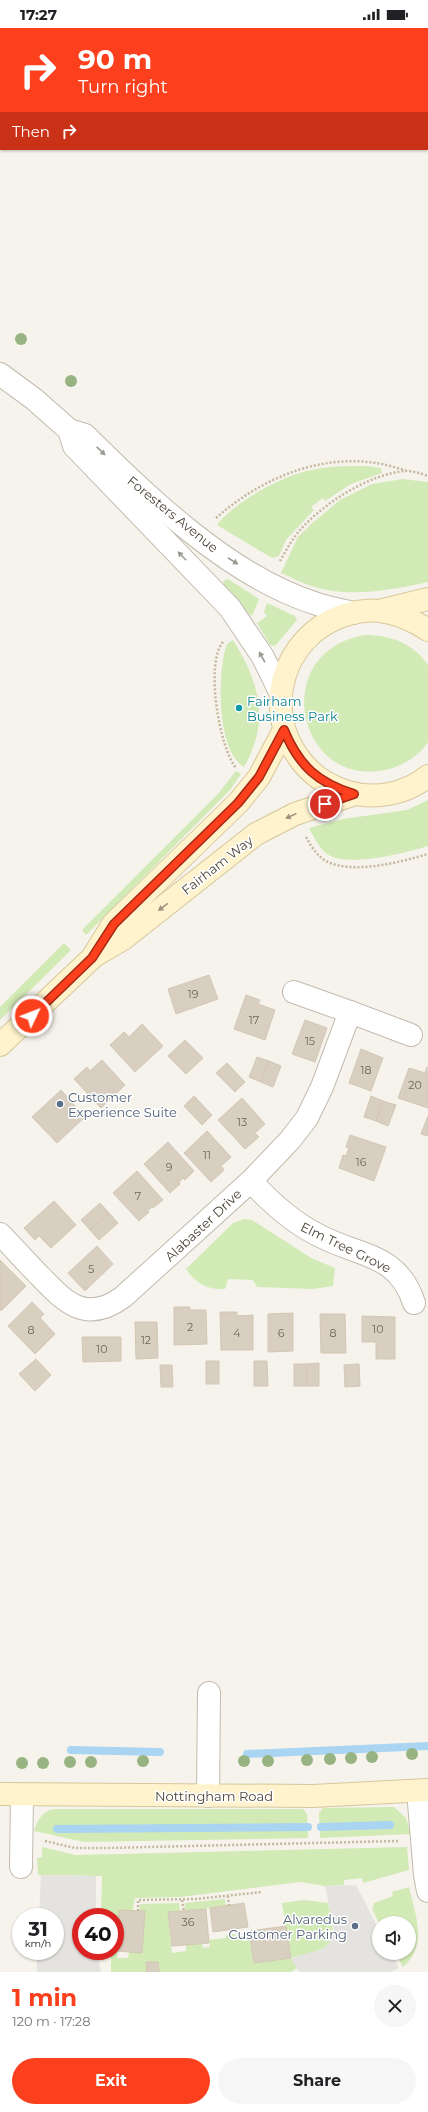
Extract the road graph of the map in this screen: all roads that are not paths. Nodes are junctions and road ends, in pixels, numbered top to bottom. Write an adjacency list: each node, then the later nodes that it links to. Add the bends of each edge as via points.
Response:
1 (0, 374): 2 (street, Foresters Avenue, via 34,399)
2 (69, 430): 5 (street, Foresters Avenue, one-way to 5, via 85,435 158,505 229,559 270,584 316,604); 7 (street, Foresters Avenue, one-way to 2, via 244,626 214,590 74,446)
3 (428, 599): 4 (street)
4 (380, 611): 5 (street); 6 (street, via 398,614)
5 (353, 613): 7 (street, via 331,620 312,633 297,650 286,670)
6 (428, 630)
7 (280, 692): 8 (street)
8 (284, 730): 10 (street, via 292,749 318,778); 11 (street, Fairham Way, via 255,782 238,803 114,924)
9 (428, 776): 10 (street, via 406,789 389,794)
10 (354, 794): 11 (street, Fairham Way, one-way to 11, via 295,814 256,834 123,939)
11 (92, 958): 15 (street, Fairham Way)
12 (294, 992): 13 (street)
13 (350, 1012): 14 (street); 16 (street, Alabaster Drive, via 322,1087 307,1118)
14 (411, 1035)
15 (0, 1045)
16 (251, 1181): 17 (street, Alabaster Drive, via 123,1297 100,1308 78,1308 64,1301); 18 (street, Elm Tree Grove, via 267,1199 294,1221 320,1236 392,1267 404,1279)
17 (0, 1234)
18 (414, 1303)
19 (209, 1693): 23 (street)
20 (423, 1791): 23 (street, Nottingham Road, via 313,1796); 25 (street, via 422,1840)
21 (0, 1794): 22 (street, Nottingham Road)
22 (22, 1795): 23 (street, Nottingham Road); 24 (street)
23 (208, 1796)
24 (21, 1867)
25 (428, 1891)

